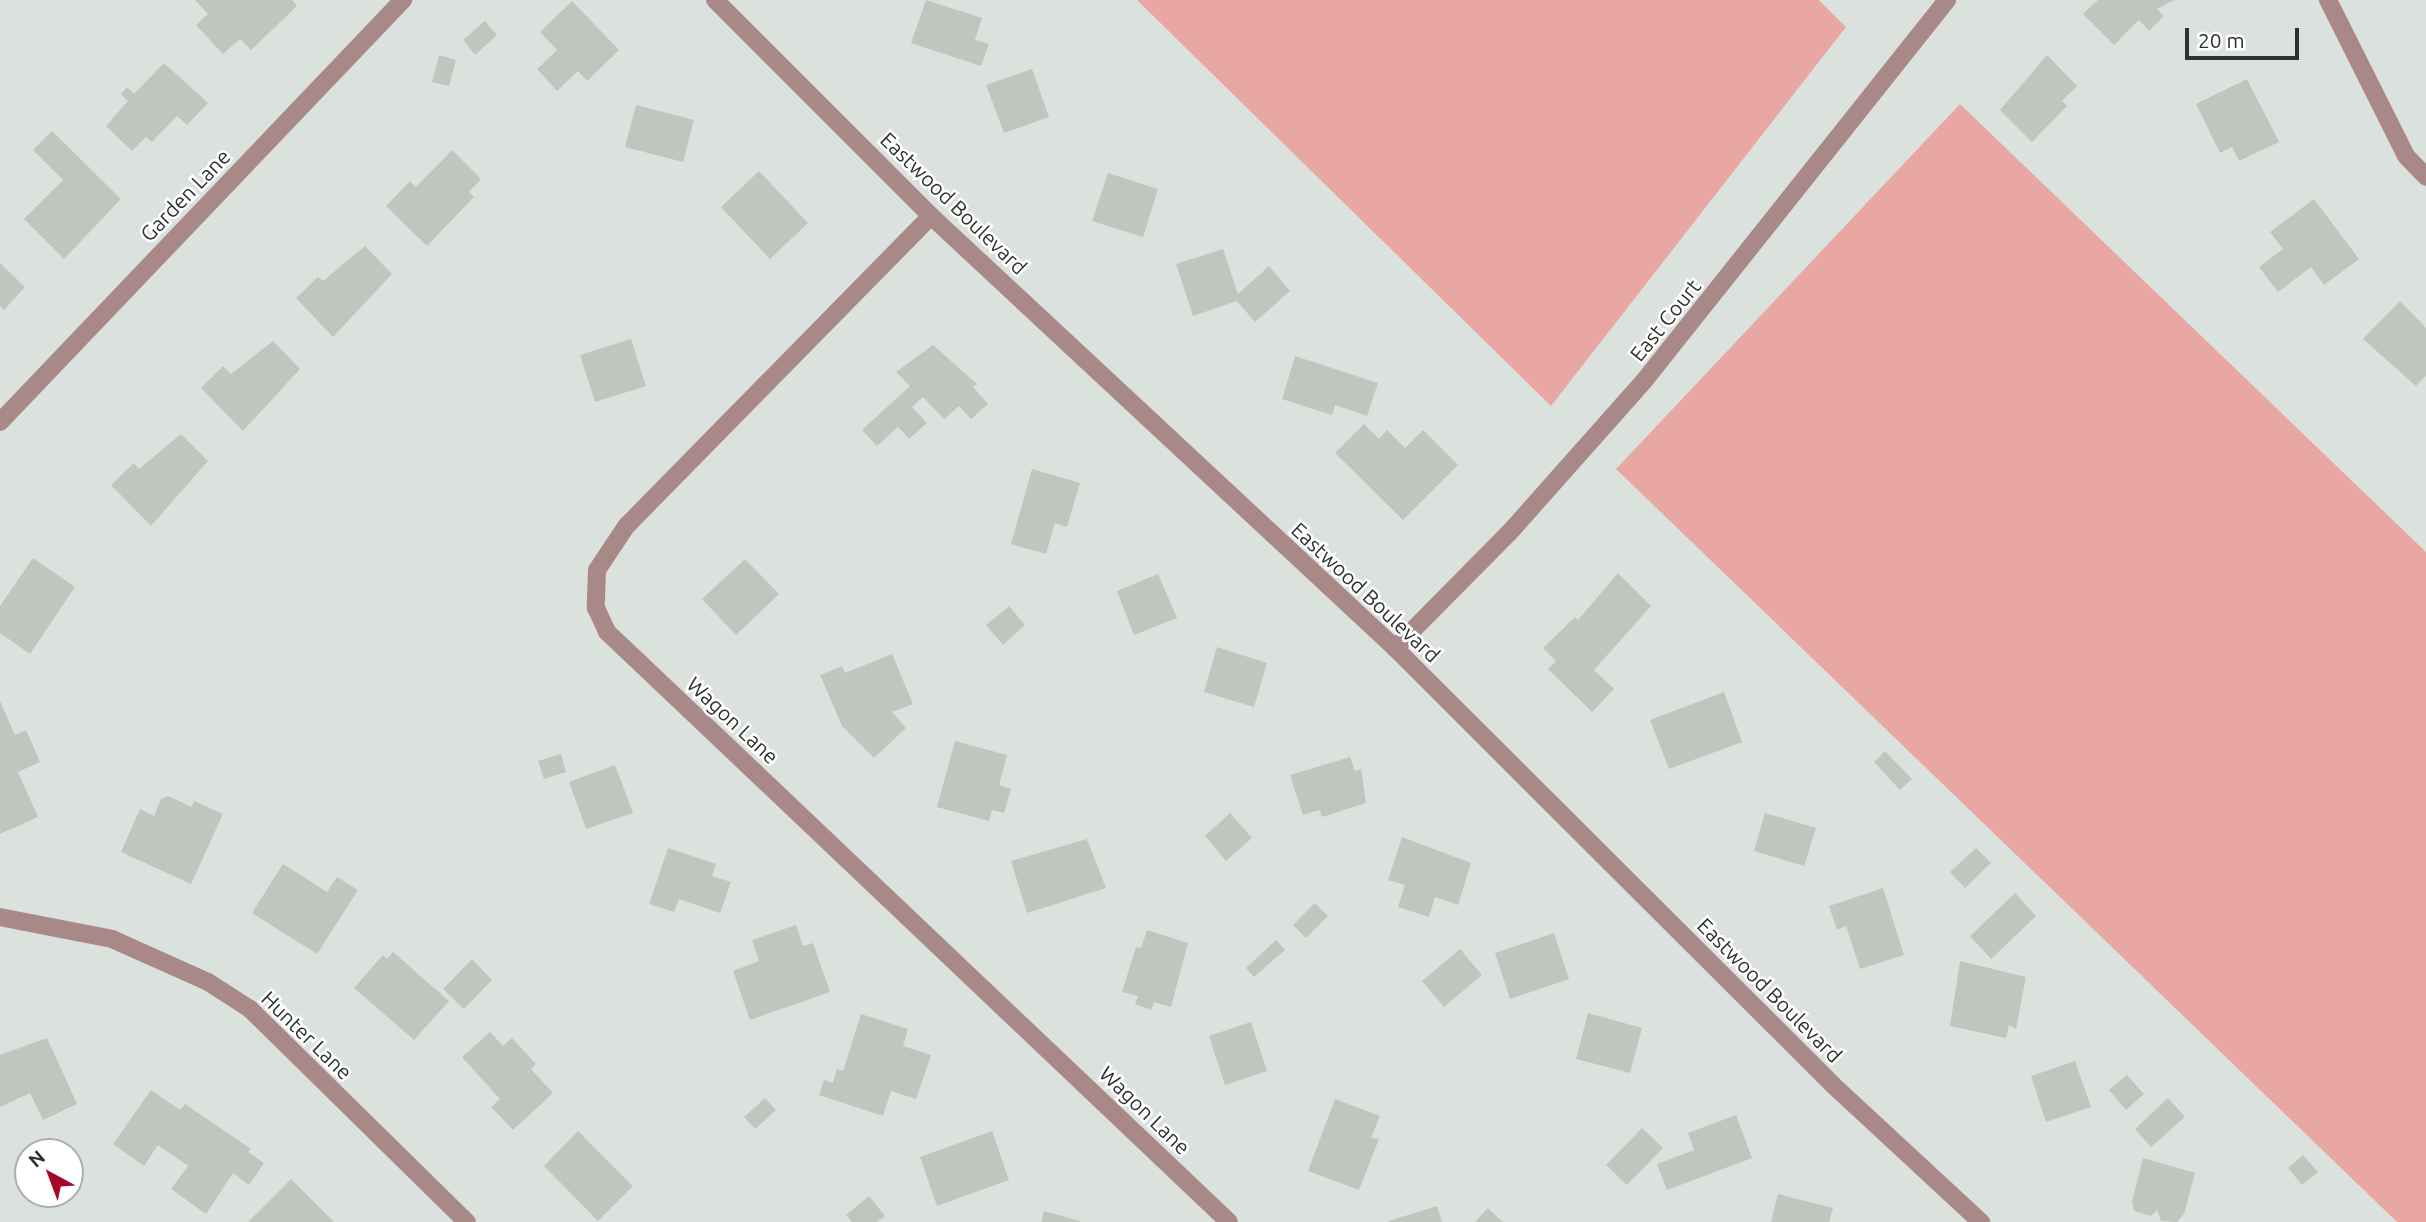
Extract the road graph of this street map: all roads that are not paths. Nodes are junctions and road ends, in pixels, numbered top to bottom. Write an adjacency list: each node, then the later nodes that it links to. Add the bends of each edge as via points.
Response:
1 (403, 0): 7 (street, Garden Lane)
2 (715, 0): 6 (street, Eastwood Boulevard)
3 (1947, 0): 8 (street, East Court, via 1774,223 1636,390 1509,533)
4 (2328, 0): 5 (street, via 2406,156)
5 (2426, 177)
6 (931, 216): 8 (street, Eastwood Boulevard); 11 (street, Wagon Lane, via 626,525 597,570 596,608 607,632)
7 (0, 422)
8 (1395, 648): 12 (street, Eastwood Boulevard, via 1833,1085)
9 (0, 916): 10 (street, Hunter Lane, via 112,939 208,982 250,1009)
10 (467, 1222)
11 (1229, 1222)
12 (1981, 1222)

